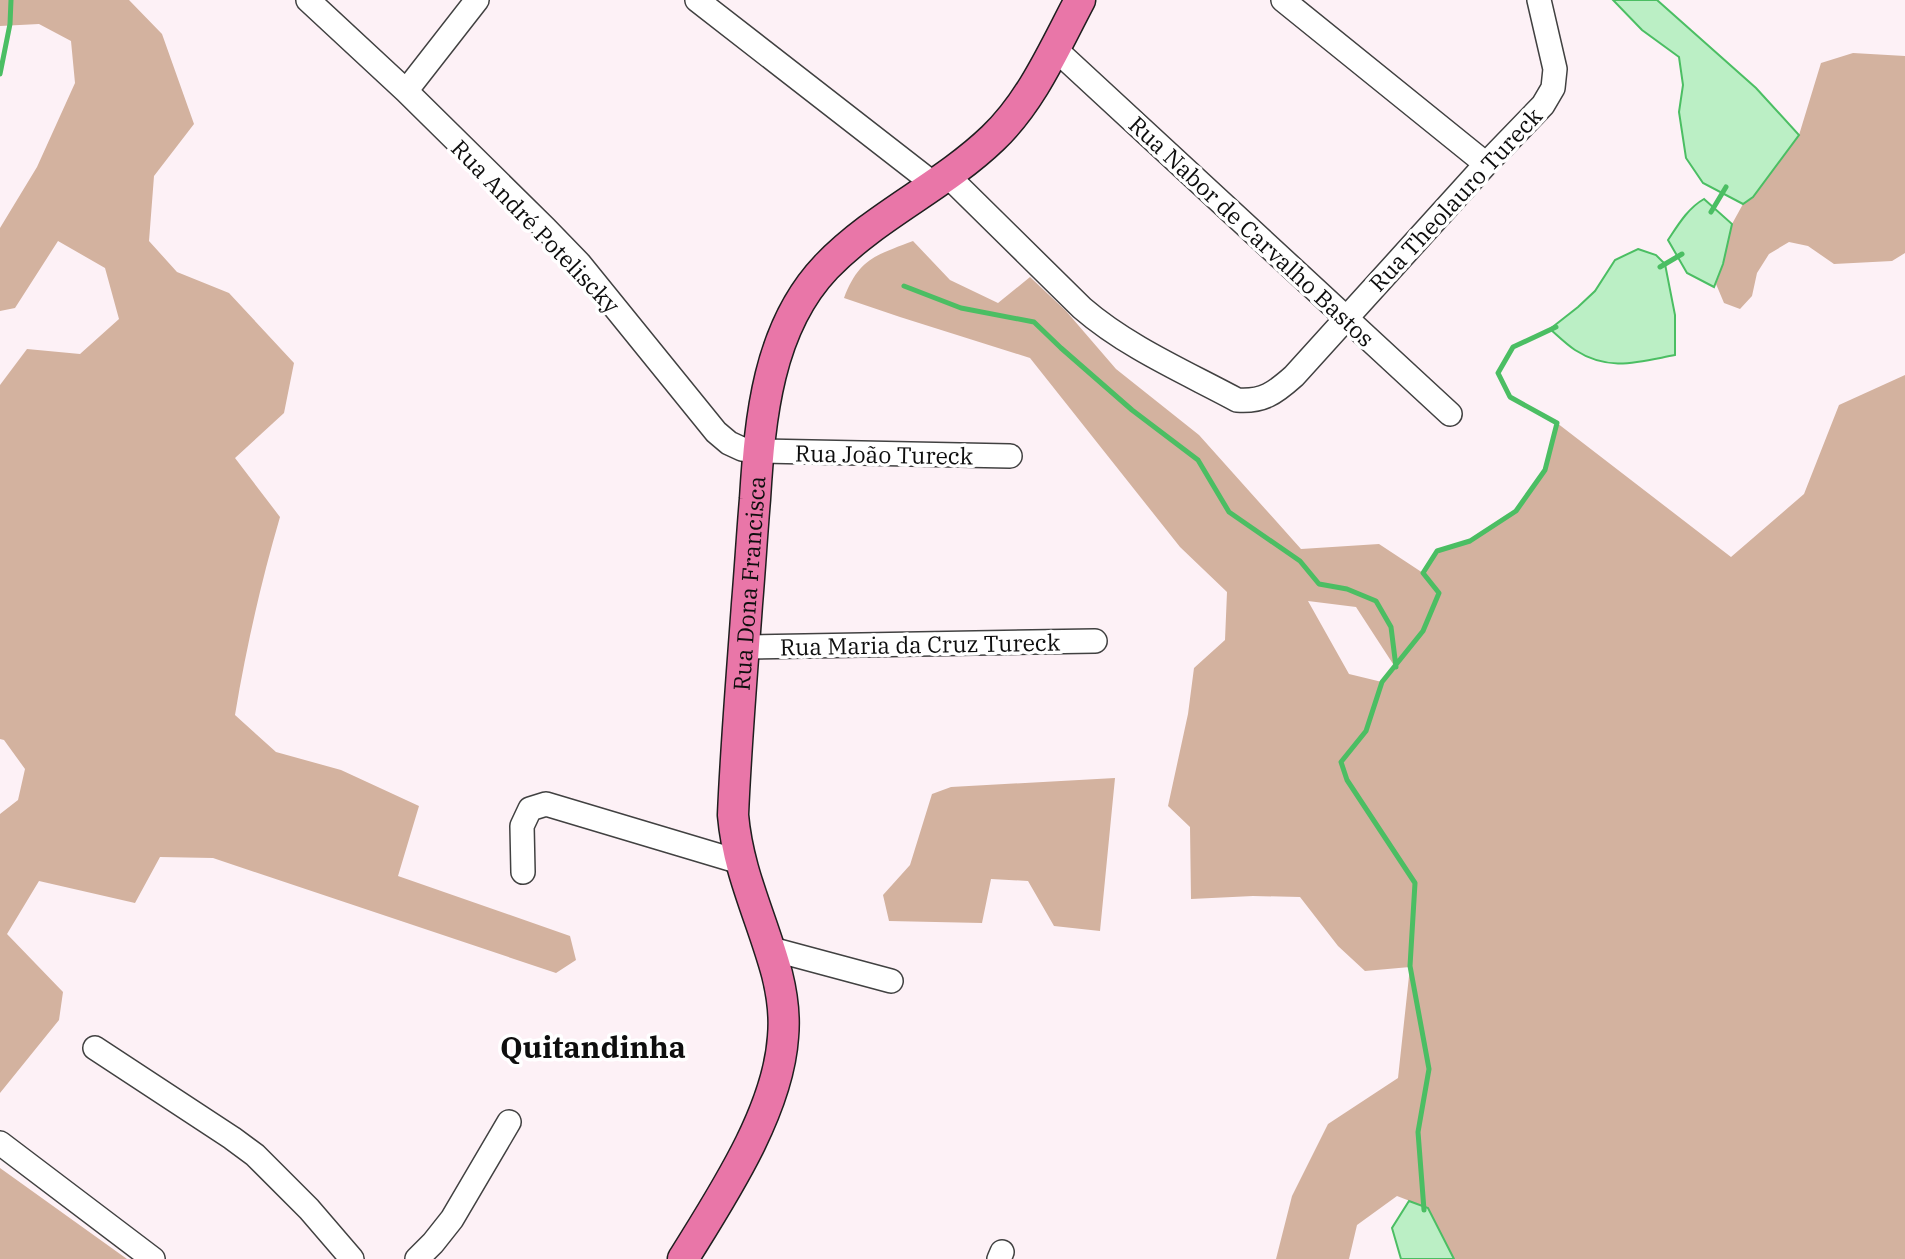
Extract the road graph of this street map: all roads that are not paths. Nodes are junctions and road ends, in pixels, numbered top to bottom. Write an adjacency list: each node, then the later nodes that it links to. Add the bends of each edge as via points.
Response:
1 (308, 0): 8 (street, Rua André Poteliscky)
2 (477, 0): 8 (street)
3 (697, 0): 10 (street)
4 (1080, 0): 7 (main road, Rua Dona Francisca)
5 (1283, 0): 9 (street)
6 (1539, 0): 9 (street, Rua Theolauro Tureck, via 1555,69 1553,88 1543,105)
7 (1054, 48): 10 (main road, Rua Dona Francisca, via 1007,122); 11 (street, Rua Nabor de Carvalho Bastos)
8 (405, 92): 13 (street, Rua André Poteliscky, via 579,263 716,432 735,446)
9 (1486, 164): 11 (street, Rua Theolauro Tureck)
10 (942, 181): 11 (street, Rua Theolauro Tureck, via 1099,323 1237,400 1251,401 1280,388); 13 (main road, Rua Dona Francisca, via 867,230 809,286 776,356)
11 (1346, 318): 12 (street, Rua Nabor de Carvalho Bastos)
12 (1450, 414)
13 (758, 451): 14 (street, Rua João Tureck); 16 (main road, Rua Dona Francisca)
14 (1010, 456)
15 (1095, 641): 16 (street, Rua Maria da Cruz Tureck)
16 (744, 648): 17 (main road, Rua Dona Francisca, via 734,805)
17 (740, 862): 18 (street, via 546,804 530,809 522,826); 19 (main road, Rua Dona Francisca)
18 (523, 872)
19 (768, 948): 20 (street); 27 (main road, Rua Dona Francisca, via 783,1015 781,1057 774,1083 741,1161)
20 (891, 981)
21 (95, 1048): 25 (street, via 256,1155)
22 (509, 1122): 26 (street, via 452,1219)
23 (0, 1143): 24 (street)
24 (153, 1259)
25 (352, 1259)
26 (417, 1259)
27 (683, 1259)

